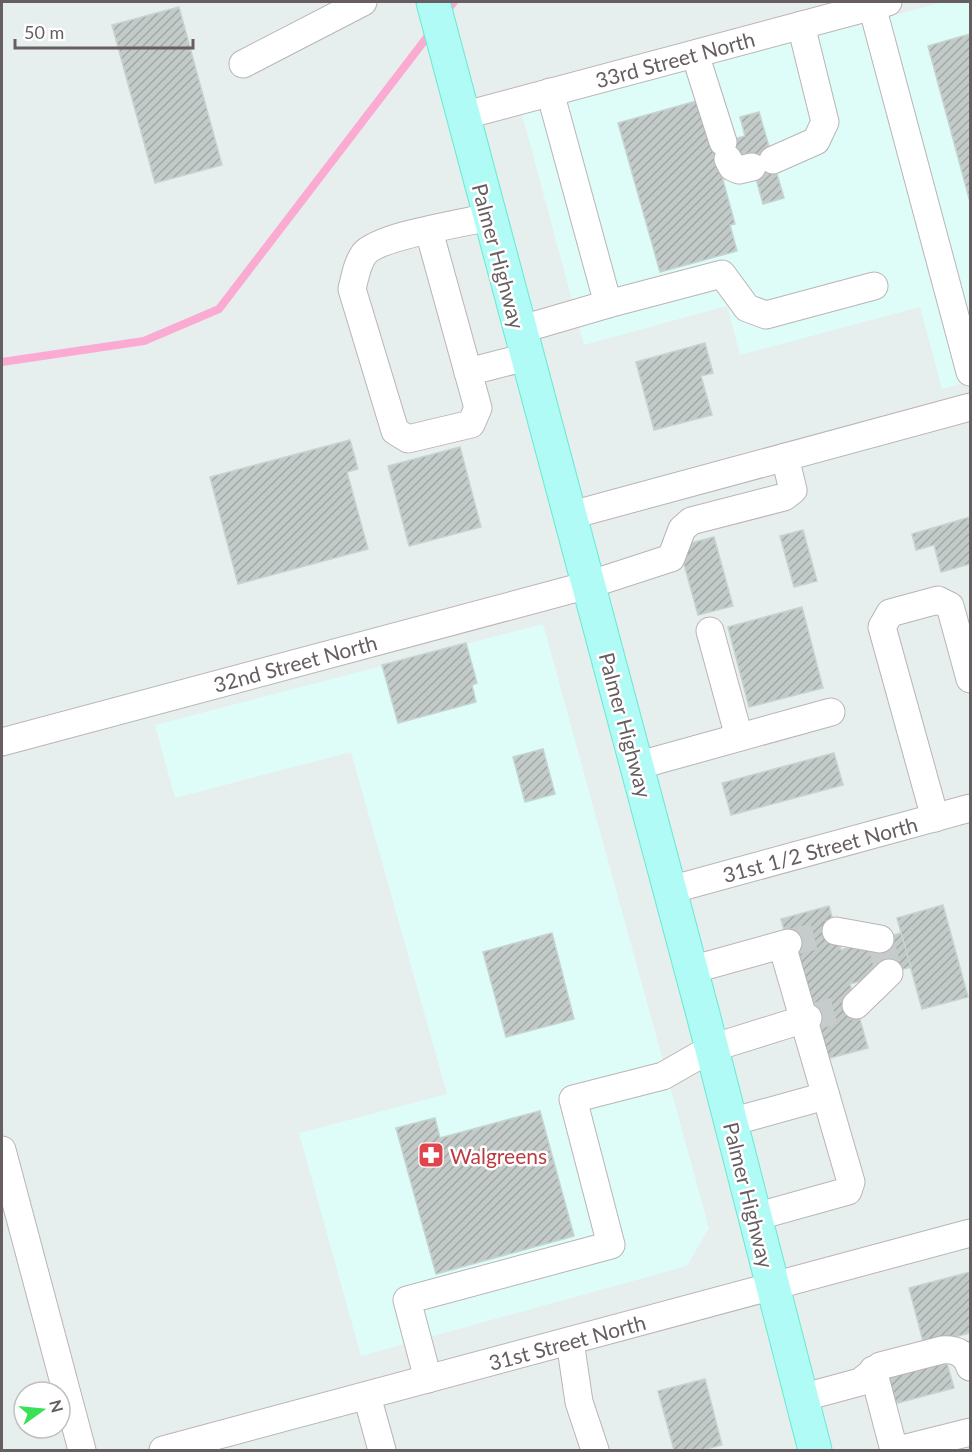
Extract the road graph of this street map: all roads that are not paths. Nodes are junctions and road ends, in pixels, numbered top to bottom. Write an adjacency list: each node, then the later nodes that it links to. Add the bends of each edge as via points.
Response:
1 (363, 2): 4 (street)
2 (433, 2): 9 (main road, Palmer Highway)
3 (880, 4): 5 (street, 33rd Street North); 16 (street)
4 (333, 8): 7 (street)
5 (801, 25): 6 (street, 33rd Street North); 6 (street, via 825,122 816,141 744,157)
6 (695, 54): 8 (street, 33rd Street North)
7 (243, 64)
8 (550, 92): 9 (street, 33rd Street North); 13 (street)
9 (462, 116): 10 (main road, Palmer Highway)
10 (489, 217): 11 (street); 14 (main road, Palmer Highway)
11 (429, 231): 15 (street); 15 (street, via 386,241 365,252 352,289 395,431 408,440 471,424 478,408)
12 (874, 286): 13 (street, via 766,315 747,308 722,274)
13 (608, 304): 14 (street)
14 (522, 343): 15 (street); 19 (main road, Palmer Highway)
15 (468, 372)
16 (970, 372)
17 (970, 407): 18 (street)
18 (785, 457): 19 (street); 20 (street, 32nd Street North, via 793,490 784,497 691,521 682,529 671,558)
19 (568, 516): 20 (main road, Palmer Highway)
20 (588, 585): 25 (street, 32nd Street North); 26 (main road, Palmer Highway)
21 (710, 631): 24 (street)
22 (970, 680): 28 (street, via 950,606 938,600 890,613 882,627)
23 (831, 712): 24 (street)
24 (739, 737): 26 (street)
25 (2, 742)
26 (636, 766): 29 (main road, Palmer Highway)
27 (970, 808): 28 (street, 31st 1/2 Street North)
28 (935, 818): 29 (street, 31st 1/2 Street North)
29 (670, 890): 32 (main road, Palmer Highway)
30 (836, 931): 31 (street)
31 (880, 939)
32 (691, 970): 35 (street, via 785,944); 36 (main road, Palmer Highway)
33 (889, 973): 34 (street)
34 (856, 1005)
35 (805, 1020): 36 (street); 37 (street)
36 (711, 1048): 38 (main road, Palmer Highway); 46 (street, via 663,1076 573,1099 611,1245 407,1300)
37 (825, 1096): 38 (street); 40 (street, via 851,1182 848,1191)
38 (730, 1122): 40 (main road, Palmer Highway)
39 (2, 1150): 50 (street)
40 (755, 1217): 42 (main road, Palmer Highway)
41 (970, 1233): 42 (street, 31st Street North)
42 (772, 1286): 43 (street, 31st Street North); 48 (main road, Palmer Highway)
43 (570, 1341): 46 (street, 31st Street North); 53 (street, via 579,1402)
44 (970, 1367): 45 (street, via 961,1354 952,1350)
45 (873, 1370): 48 (street, via 860,1382); 55 (street)
46 (428, 1379): 47 (street, 31st Street North)
47 (367, 1396): 51 (street, 31st Street North); 52 (street)
48 (801, 1398): 54 (main road, Palmer Highway)
49 (969, 1426): 55 (street)
50 (82, 1450)
51 (163, 1450)
52 (382, 1450)
53 (595, 1450)
54 (814, 1450)
55 (896, 1450)

